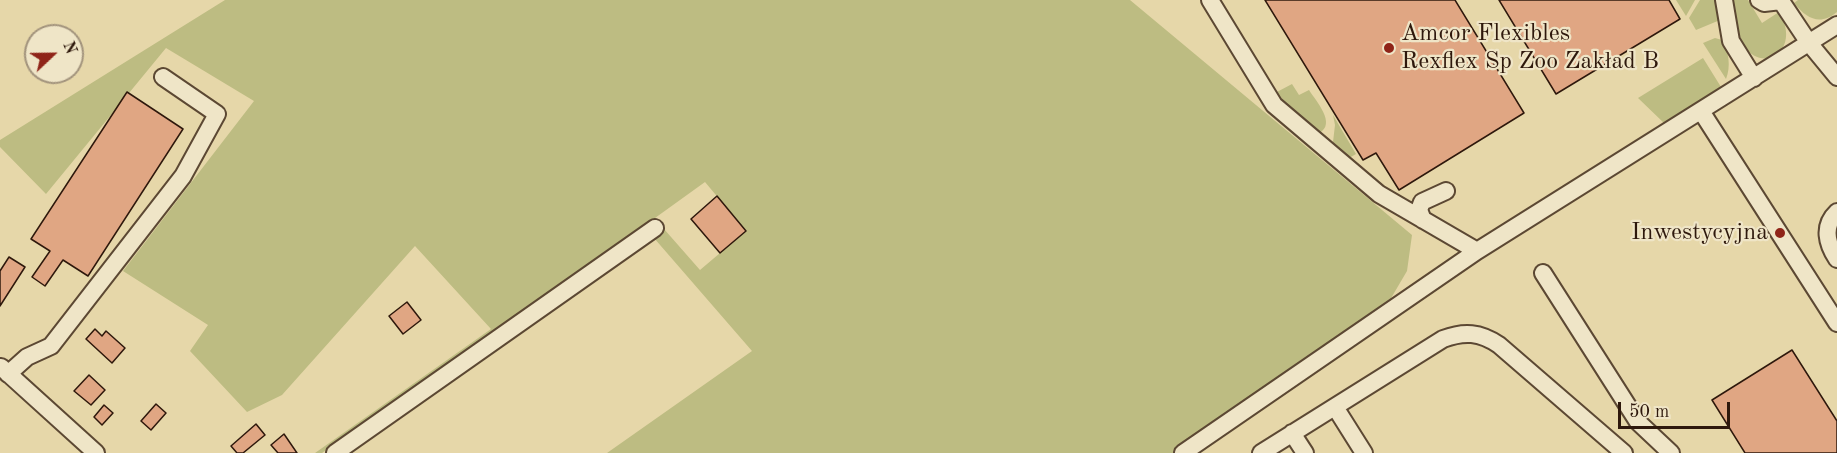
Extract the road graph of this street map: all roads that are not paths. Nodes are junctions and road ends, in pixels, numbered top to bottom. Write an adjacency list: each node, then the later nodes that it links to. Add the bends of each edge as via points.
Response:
1 (1210, 0): 12 (street, via 1274,105 1379,194)
2 (1724, 0): 8 (street, via 1731,41)
3 (1759, 0): 5 (street, via 1781,1)
4 (1837, 25): 5 (street)
5 (1809, 43): 7 (street); 8 (street)
6 (163, 77): 18 (street, via 217,114 183,176 51,346)
7 (1837, 77)
8 (1754, 78): 9 (street)
9 (1701, 111): 14 (street); 17 (street)
10 (1446, 191): 12 (street, via 1422,202)
11 (1837, 212): 15 (street, via 1827,227)
12 (1422, 219): 14 (street)
13 (655, 228): 22 (street)
14 (1477, 251): 23 (street)
15 (1837, 259)
16 (1543, 273): 28 (street, via 1638,422)
17 (1837, 322)
18 (4, 371): 21 (street)
19 (1335, 407): 20 (street); 26 (street); 27 (street, via 1443,339 1472,333 1499,345)
20 (1292, 433): 24 (street); 25 (street)
21 (96, 453)
22 (335, 453)
23 (1183, 453)
24 (1261, 453)
25 (1305, 453)
26 (1364, 453)
27 (1624, 453)
28 (1671, 453)

